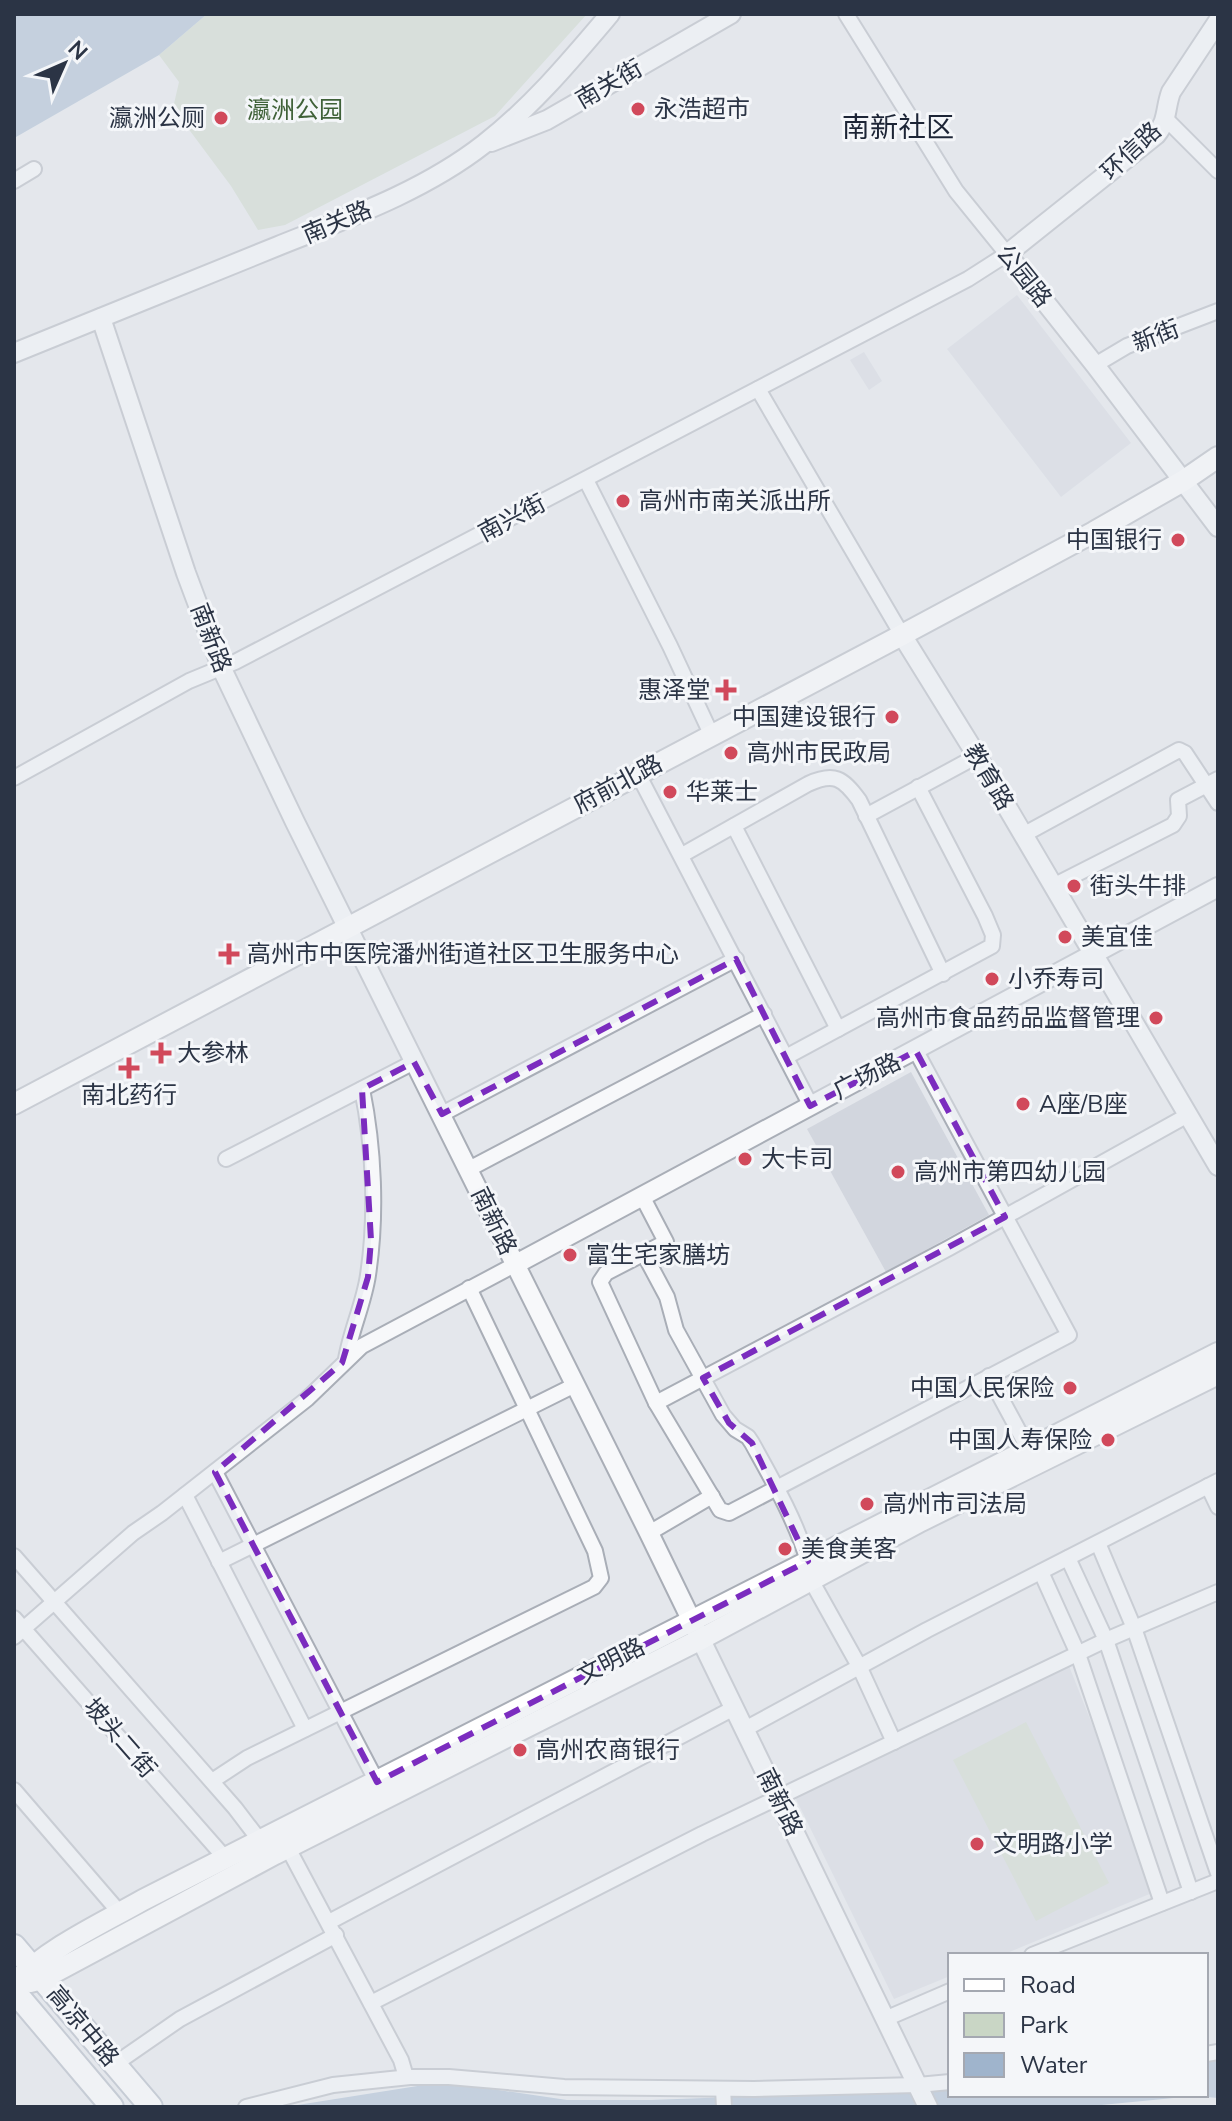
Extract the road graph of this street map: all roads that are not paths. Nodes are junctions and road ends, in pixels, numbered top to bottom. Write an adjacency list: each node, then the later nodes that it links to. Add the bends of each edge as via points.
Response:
1 (610, 14): 6 (street, 南关路)
2 (731, 14): 6 (street, 南关街, via 547,120)
3 (846, 14): 10 (street, 公园路, via 956,191)
4 (1218, 21): 5 (street, 环信路, via 1171,92)
5 (1166, 119): 8 (street); 10 (street, 环信路, via 1156,135)
6 (483, 145): 12 (street, 南关路, via 348,218)
7 (34, 169): 9 (street)
8 (1218, 171)
9 (14, 181)
10 (1007, 254): 14 (street, 公园路); 15 (street, 南兴街)
11 (1218, 311): 14 (street, 新街, via 1127,346)
12 (101, 318): 13 (street, 南关路); 21 (street, 南新路)
13 (14, 353)
14 (1095, 365): 18 (street, 公园路)
15 (758, 389): 17 (street, 南兴街); 20 (street, 教育路)
16 (1218, 457): 18 (main road, 府前北路)
17 (586, 480): 21 (street, 南兴街); 22 (street)
18 (1183, 481): 19 (street, 公园路); 20 (main road, 府前北路)
19 (1218, 527)
20 (902, 635): 22 (main road, 府前北路); 23 (street, 教育路)
21 (222, 669): 25 (street, 南兴街, via 176,688); 35 (street, 南新路)
22 (712, 736): 24 (main road, 府前北路)
23 (977, 756): 27 (street); 31 (street, 教育路)
24 (638, 774): 32 (street); 35 (main road, 府前北路)
25 (14, 778)
26 (1212, 782): 28 (street); 31 (street, via 1179,750); 33 (street, via 1178,800 1179,816 1173,825)
27 (918, 787): 29 (street); 38 (street, via 994,941 989,949)
28 (1218, 803)
29 (866, 816): 30 (street, via 845,784 824,778); 38 (street)
30 (734, 826): 32 (street); 40 (street)
31 (1023, 835): 33 (street, 教育路)
32 (682, 855): 37 (street)
33 (1053, 886): 36 (street, 教育路)
34 (1218, 887): 36 (street, 广场路)
35 (347, 927): 43 (street, 南新路); 45 (main road, 府前北路)
36 (1093, 953): 41 (street, 广场路); 48 (street, 教育路)
37 (736, 959): 39 (street); 47 (street)
38 (943, 974): 40 (street)
39 (764, 1014): 42 (street); 51 (street)
40 (838, 1029): 42 (street)
41 (916, 1051): 46 (street, 广场路); 53 (street)
42 (786, 1057): 46 (street)
43 (414, 1062): 44 (street); 47 (street, 南新路)
44 (362, 1089): 49 (street); 58 (street, via 369,1123 371,1240 368,1277)
45 (14, 1104)
46 (811, 1106): 52 (street, 广场路)
47 (442, 1114): 51 (street, 南新路)
48 (1188, 1115): 50 (street, 教育路); 53 (street)
49 (226, 1159)
50 (1218, 1166)
51 (469, 1169): 55 (street, 南新路)
52 (642, 1196): 54 (street, via 666,1242); 55 (street, 广场路)
53 (1005, 1217): 60 (street, via 1069,1335); 61 (street)
54 (644, 1254): 61 (street); 63 (street, via 606,1273 600,1282)
55 (516, 1264): 56 (street); 62 (street, 南新路)
56 (469, 1288): 58 (street, via 380,1334); 64 (street)
57 (1218, 1353): 65 (main road, 文明路)
58 (346, 1359): 66 (street, via 307,1399)
59 (1218, 1374): 78 (main road, 文明路, via 932,1516)
60 (989, 1376): 65 (street); 68 (street)
61 (703, 1378): 63 (street); 68 (street, via 729,1423 748,1437)
62 (575, 1385): 64 (street); 72 (street, 南新路)
63 (656, 1403): 70 (street)
64 (527, 1410): 74 (street); 90 (street, via 595,1551 600,1580 566,1602)
65 (1029, 1450): 78 (main road, 文明路)
66 (215, 1472): 69 (street); 74 (street)
67 (1213, 1484): 71 (street); 73 (street)
68 (776, 1487): 70 (street, via 729,1513 722,1512); 78 (street)
69 (185, 1495): 77 (street); 81 (street)
70 (712, 1496): 72 (street)
71 (1218, 1507)
72 (649, 1533): 82 (street, 南新路)
73 (1098, 1543): 76 (street); 84 (street)
74 (254, 1545): 77 (street); 90 (street)
75 (14, 1556): 81 (street)
76 (1068, 1558): 79 (street); 86 (street)
77 (219, 1562): 91 (street)
78 (810, 1570): 82 (main road, 文明路); 85 (main road, 文明路); 88 (street)
79 (1041, 1572): 87 (street); 88 (street)
80 (1218, 1592): 84 (street)
81 (54, 1602): 83 (street); 94 (street)
82 (691, 1619): 85 (street, 南新路); 95 (main road, 文明路)
83 (17, 1628): 100 (street, 坡头二街)
84 (1134, 1628): 86 (street); 101 (street)
85 (701, 1639): 89 (street, 南新路); 99 (main road, 文明路)
86 (1106, 1640): 87 (street); 103 (street)
87 (1078, 1654): 93 (street); 104 (street)
88 (859, 1666): 92 (street); 93 (street)
89 (734, 1708): 92 (street, 南新路); 106 (street)
90 (340, 1712): 91 (street); 95 (street)
91 (305, 1729): 94 (street)
92 (745, 1729): 97 (street, 南新路)
93 (894, 1742): 97 (street)
94 (212, 1781): 98 (street)
95 (377, 1782): 98 (main road, 文明路)
96 (14, 1790): 105 (street)
97 (779, 1798): 112 (street); 113 (street, 南新路)
98 (261, 1842): 100 (main road, 文明路)
99 (288, 1848): 106 (street); 109 (main road, 文明路)
100 (226, 1859): 105 (main road, 文明路)
101 (1218, 1873)
102 (1218, 1881): 103 (street)
103 (1191, 1892): 104 (street)
104 (1162, 1903): 108 (street)
105 (120, 1913): 109 (main road, 文明路, via 69,1941)
106 (332, 1929): 112 (street); 114 (street)
107 (14, 1946): 109 (main road, 高凉中路)
108 (1037, 1953)
109 (37, 1972): 110 (main road, 文明路); 114 (main road, 高凉中路)
110 (14, 1987): 120 (main road, 高凉中路)
111 (948, 1992): 113 (street)
112 (371, 2003): 115 (street)
113 (885, 2019): 117 (street, 南新路)
114 (115, 2064): 119 (main road, 高凉中路)
115 (406, 2077): 118 (street); 121 (street, via 333,2085)
116 (948, 2083): 117 (street)
117 (923, 2096): 118 (street)
118 (724, 2099)
119 (146, 2105)
120 (112, 2107)
121 (246, 2107)

